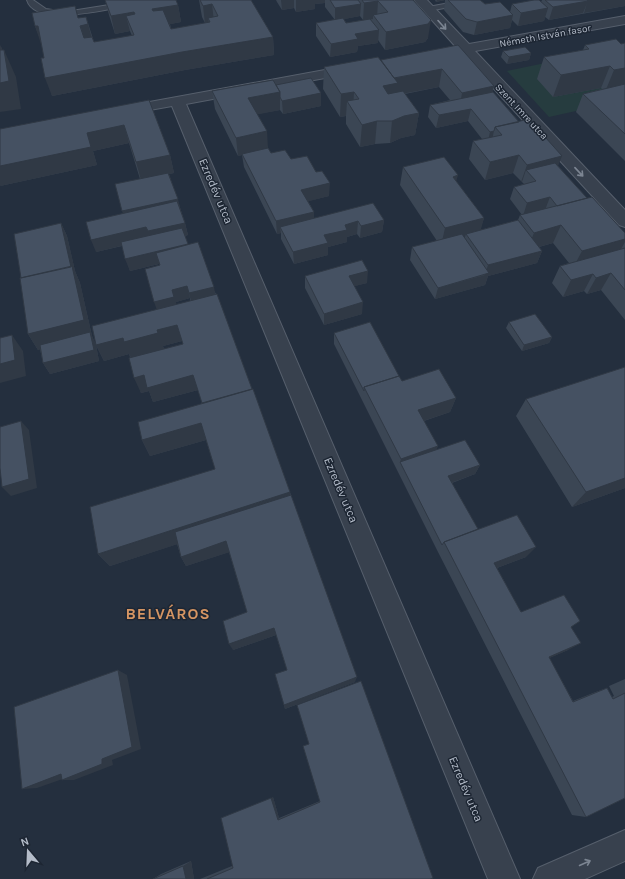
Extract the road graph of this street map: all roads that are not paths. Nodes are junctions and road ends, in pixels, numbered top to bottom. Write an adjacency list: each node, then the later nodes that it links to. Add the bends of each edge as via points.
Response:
1 (30, 0): 4 (lane, via 44,12 65,14)
2 (477, 0): 3 (lane)
3 (424, 4): 6 (street, Szent Imre utca, one-way to 6)
4 (126, 5)
5 (625, 20): 6 (street, Németh István fasor)
6 (464, 49): 7 (street, Németh István fasor); 11 (street, Szent Imre utca, one-way to 11)
7 (423, 57)
8 (363, 68): 9 (street)
9 (177, 101): 10 (street); 13 (street, Ezredév utca)
10 (108, 114)
11 (625, 221)
12 (625, 845): 14 (street, one-way to 12)
13 (504, 879)
14 (549, 879)

